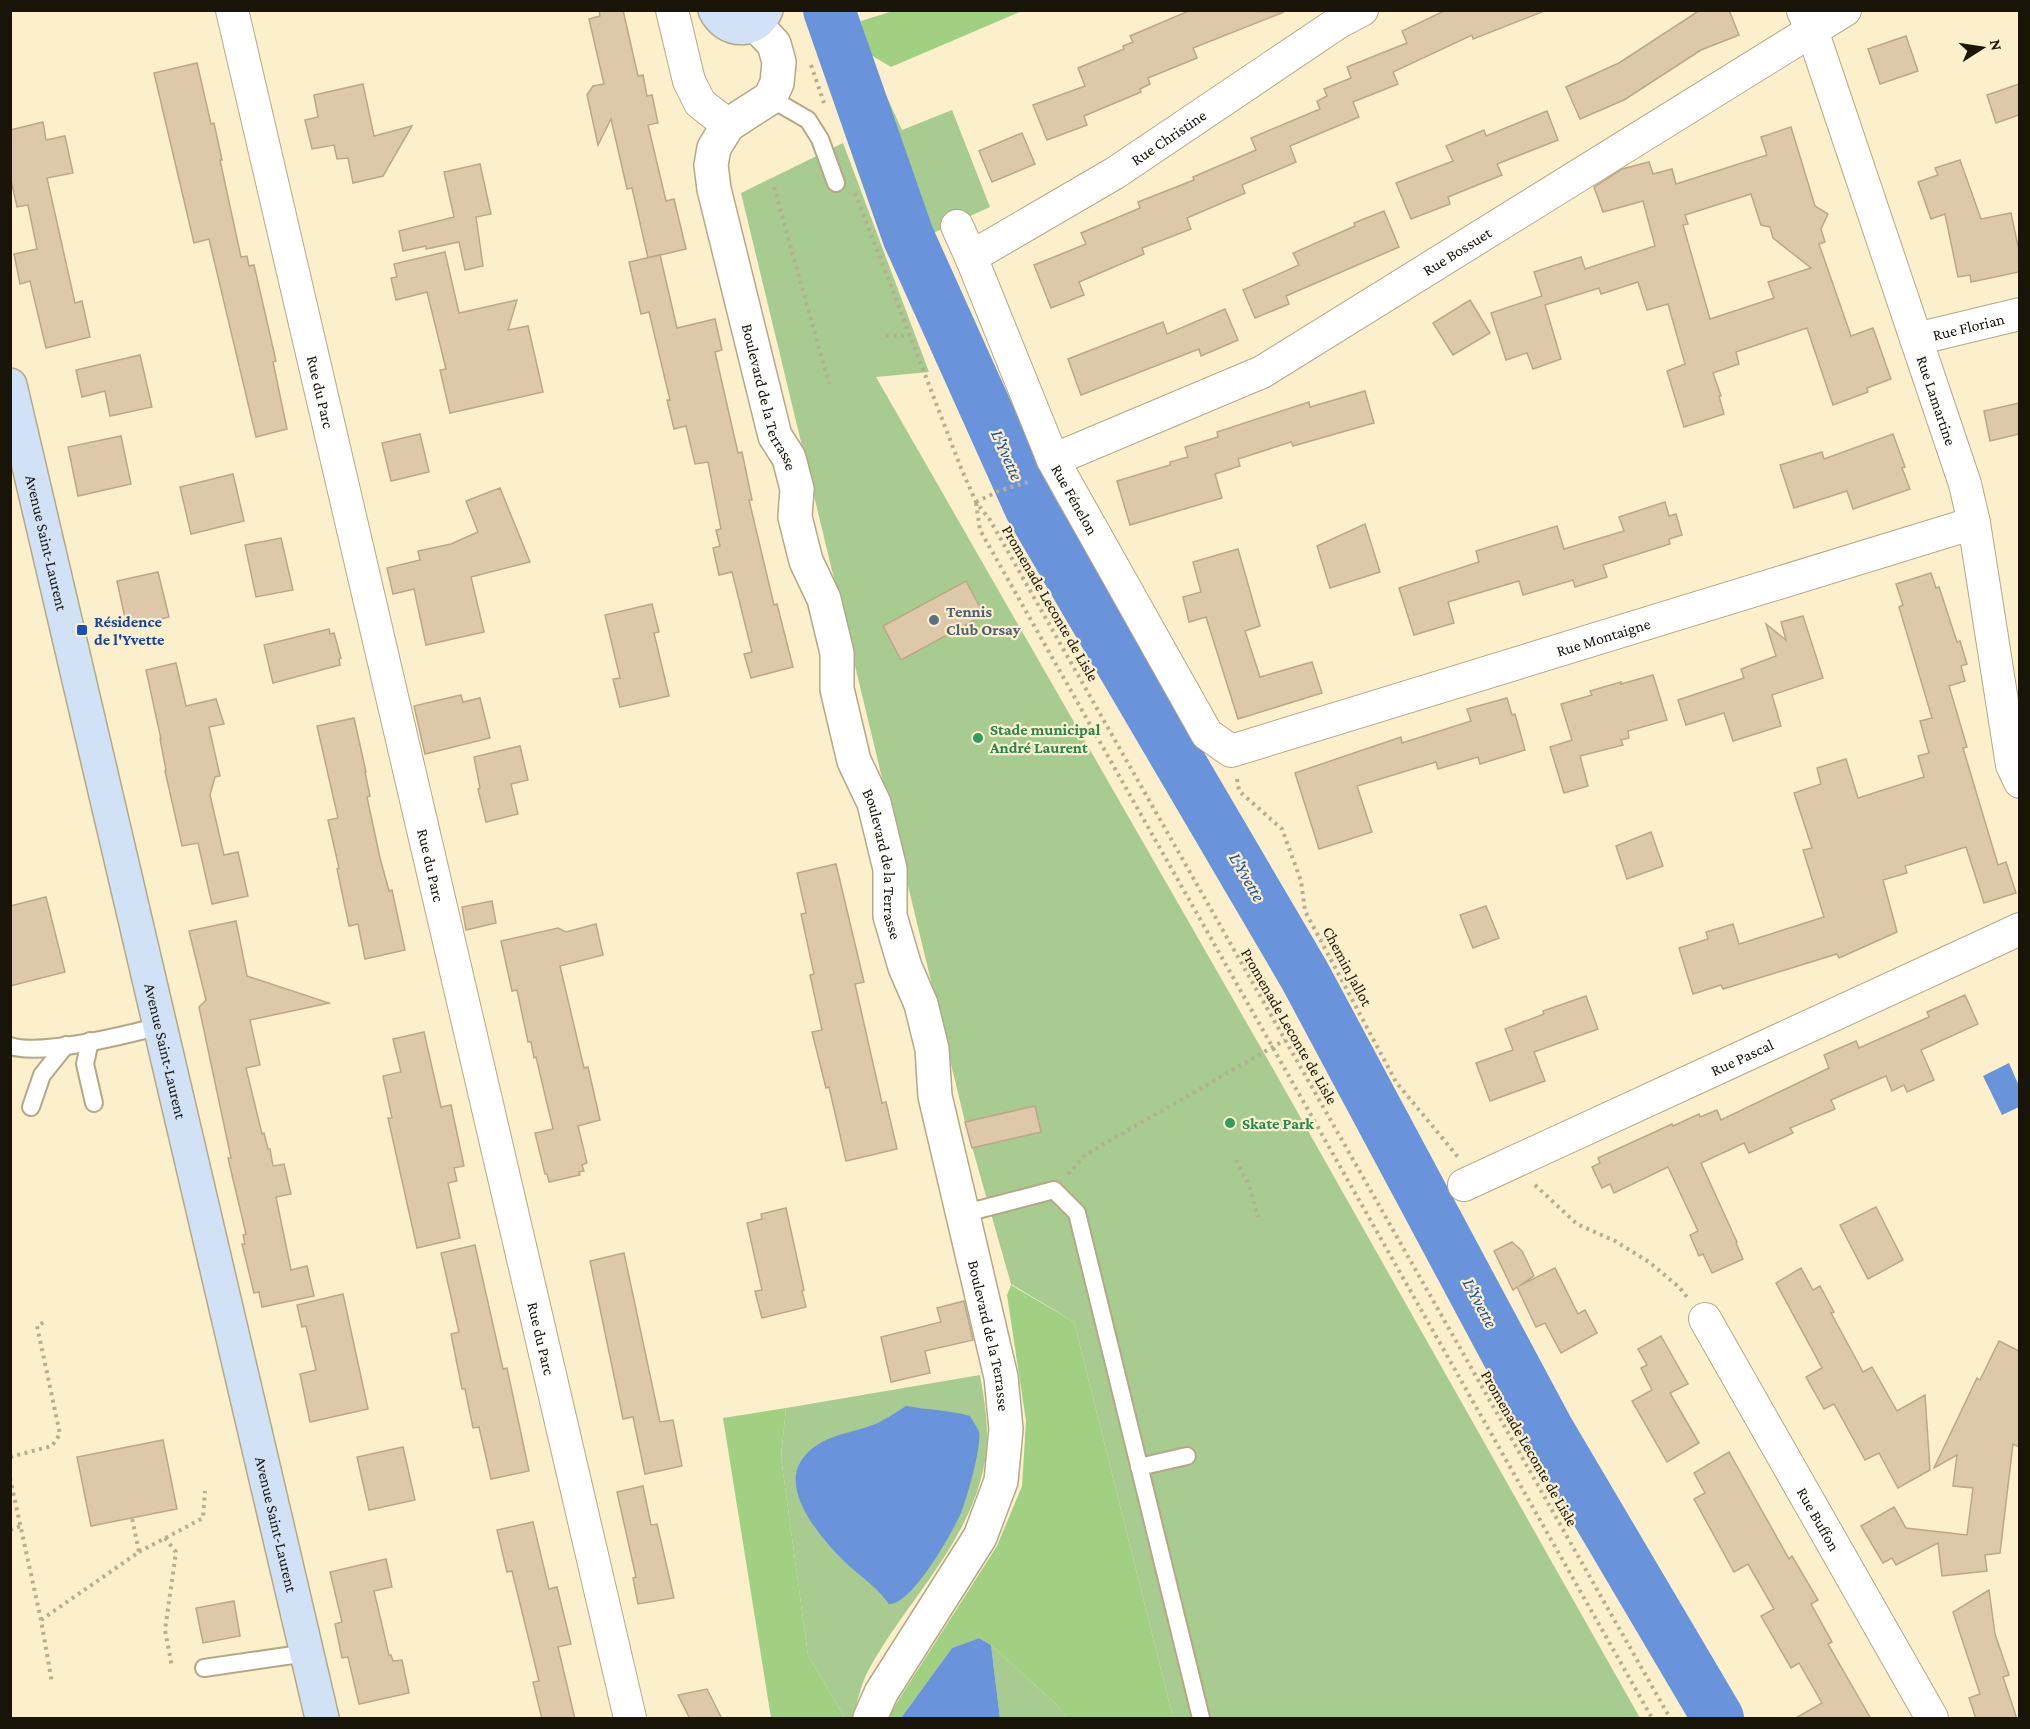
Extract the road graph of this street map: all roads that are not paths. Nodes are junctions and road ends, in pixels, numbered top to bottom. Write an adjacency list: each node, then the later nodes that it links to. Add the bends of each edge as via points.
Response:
1 (232, 10): 36 (street, Rue du Parc)
2 (672, 10): 9 (street, via 689,81 700,103)
3 (716, 10): 6 (main road, via 722,21 738,29)
4 (1362, 10): 12 (street, Rue Christine, via 1115,173)
5 (1845, 10): 7 (street, Rue Bossuet)
6 (765, 15): 8 (street, via 779,62 777,83)
7 (1808, 20): 14 (street, Rue Lamartine); 17 (street, Rue Bossuet, via 1262,372)
8 (770, 98): 9 (street, Boulevard de la Terrasse); 10 (lane, via 807,120 820,139)
9 (729, 125): 29 (street, Boulevard de la Terrasse, via 714,148 714,189 775,436 789,459 796,489 795,517 806,561 824,599 837,653 837,690 854,761 874,803 890,869 890,916 904,967 921,1004 932,1049 935,1096)
10 (836, 183)
11 (957, 226): 12 (street, Rue Fénelon)
12 (971, 257): 17 (street, Rue Fénelon)
13 (2019, 314): 14 (street, Rue Florian)
14 (1916, 339): 18 (street, Rue Lamartine, via 1965,484)
15 (10, 385): 16 (main road, Avenue Saint-Laurent)
16 (15, 426): 22 (main road, Avenue Saint-Laurent)
17 (1047, 469): 19 (street, Rue Fénelon, via 1207,734)
18 (1974, 523): 19 (street, Rue Montaigne); 20 (street, Rue Lamartine)
19 (1231, 751)
20 (2017, 770)
21 (2019, 929): 28 (street, Rue Pascal)
22 (160, 1026): 23 (lane); 33 (main road, Avenue Saint-Laurent)
23 (90, 1041): 24 (lane); 26 (lane, via 85,1064)
24 (66, 1045): 25 (lane, via 21,1049); 27 (lane, via 42,1075)
25 (10, 1046)
26 (94, 1103)
27 (31, 1107)
28 (1472, 1182)
29 (962, 1214): 32 (lane, via 1054,1190 1077,1213); 37 (street, Boulevard de la Terrasse, via 1001,1377 1006,1428 1001,1481 980,1536 881,1693)
30 (1705, 1319): 39 (street, Rue Buffon)
31 (1186, 1456): 32 (lane)
32 (1139, 1467): 38 (lane)
33 (307, 1653): 34 (lane); 35 (main road, Avenue Saint-Laurent)
34 (204, 1668)
35 (322, 1719)
36 (630, 1719)
37 (870, 1719)
38 (1201, 1719)
39 (1932, 1719)

